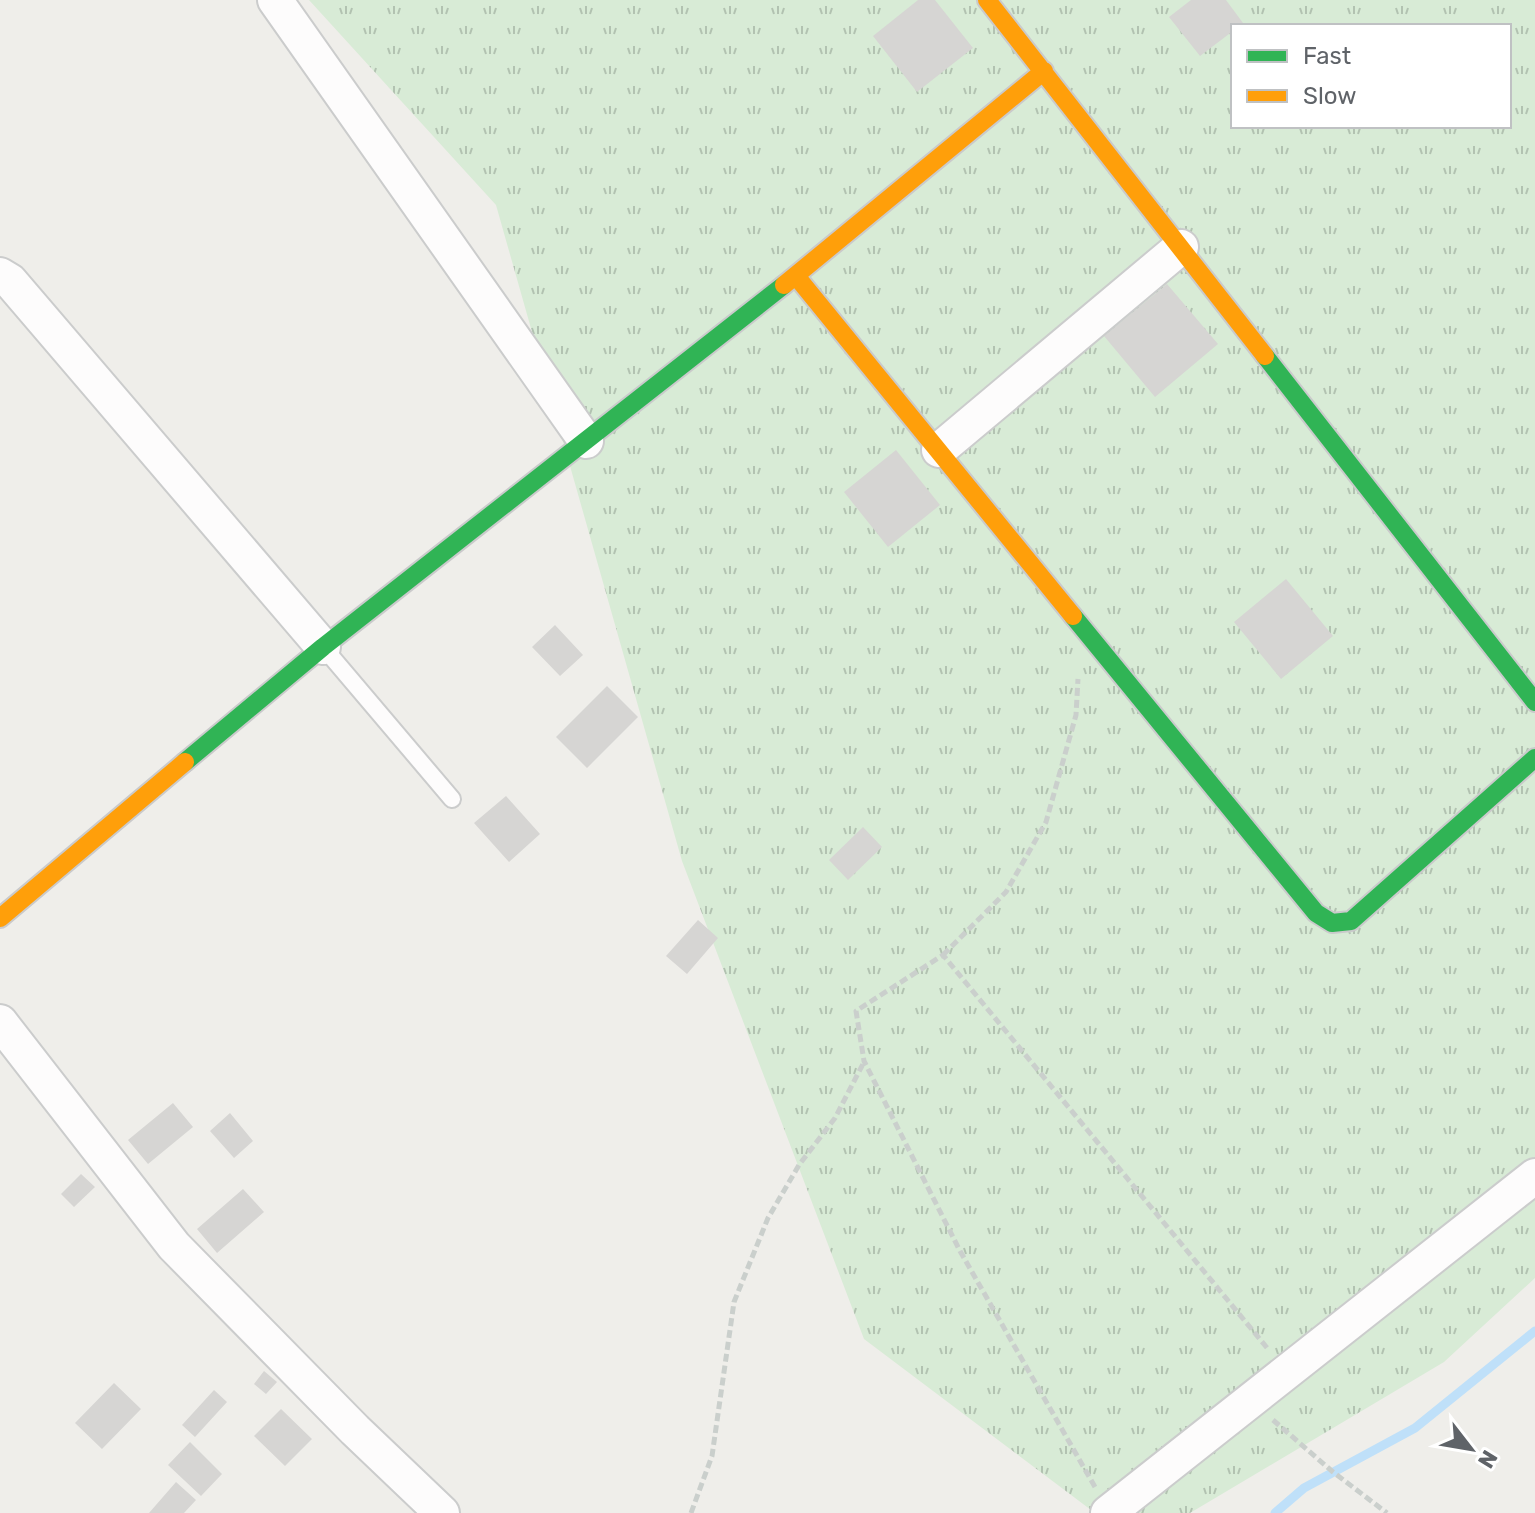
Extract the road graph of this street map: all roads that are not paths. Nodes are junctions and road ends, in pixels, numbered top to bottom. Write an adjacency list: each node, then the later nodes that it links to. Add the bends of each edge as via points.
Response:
1 (275, 0): 7 (street)
2 (987, 0): 3 (street)
3 (1044, 71): 4 (street); 6 (street)
4 (1181, 247): 8 (street); 10 (street)
5 (0, 275): 9 (street)
6 (796, 276): 7 (street); 8 (street)
7 (586, 441): 9 (street)
8 (939, 450): 11 (street, via 1316,913 1332,923 1351,921)
9 (323, 647): 12 (lane); 13 (street)
10 (1535, 702)
11 (1535, 758)
12 (452, 799)
13 (0, 918)
14 (0, 1022): 17 (street, via 174,1246)
15 (1535, 1176): 16 (street)
16 (1109, 1512)
17 (442, 1513)

